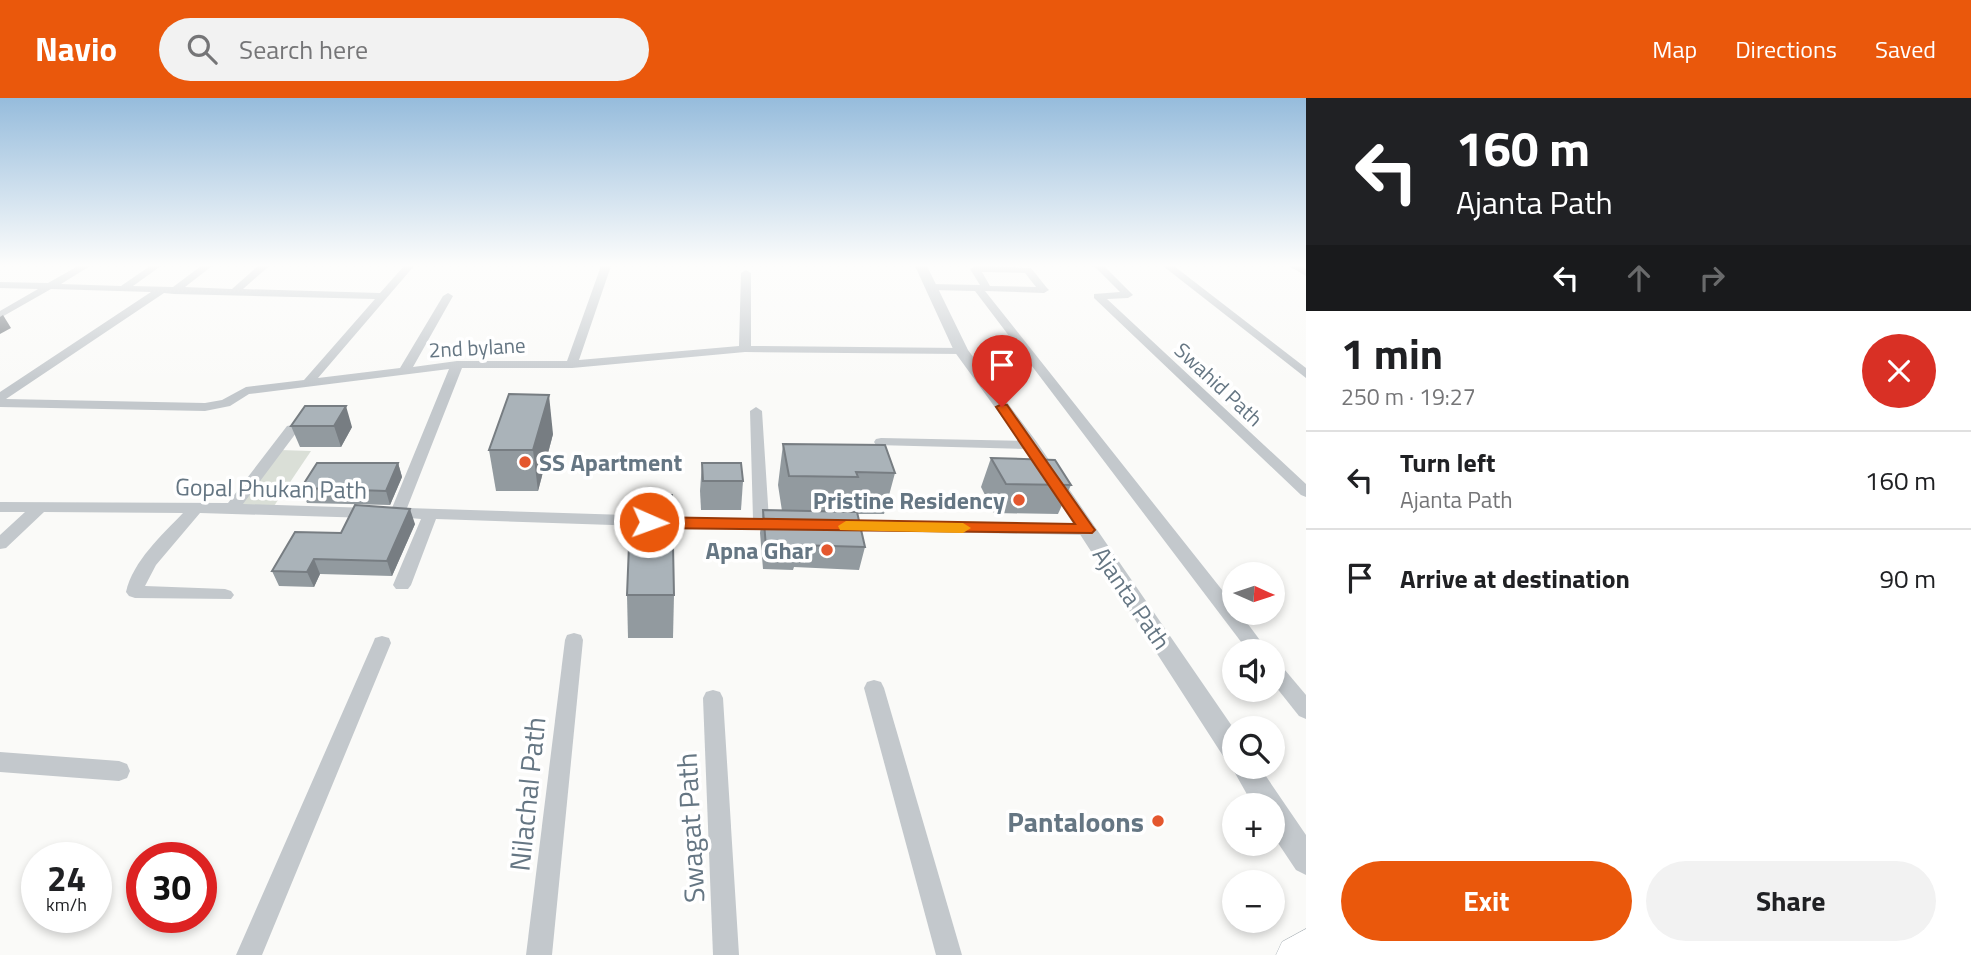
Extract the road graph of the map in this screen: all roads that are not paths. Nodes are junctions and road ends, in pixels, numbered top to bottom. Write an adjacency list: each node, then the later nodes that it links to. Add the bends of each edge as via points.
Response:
1 (17, 306): 11 (street)
2 (138, 306): 19 (street)
3 (373, 306): 18 (street)
4 (442, 306): 16 (street)
5 (592, 306): 14 (street)
6 (746, 306): 12 (street)
7 (940, 306): 13 (street, Ajanta Path)
8 (996, 306): 38 (street)
9 (1109, 306): 24 (street, Swahid Path)
10 (1219, 306): 17 (street)
11 (0, 316)
12 (745, 349): 13 (street, 2nd bylane); 14 (street, 2nd bylane)
13 (961, 351): 23 (street, Ajanta Path)
14 (572, 364): 15 (street, 2nd bylane)
15 (457, 365): 16 (street, 2nd bylane); 29 (street)
16 (404, 372): 18 (street, 2nd bylane)
17 (1306, 374)
18 (308, 383): 19 (street, 2nd bylane, via 246,391 205,408)
19 (0, 401)
20 (756, 411): 31 (street)
21 (292, 429): 28 (street)
22 (880, 442): 23 (street)
23 (1030, 445): 34 (street, Ajanta Path)
24 (1306, 492)
25 (0, 507): 26 (street, Gopal Phukan Path)
26 (39, 508): 27 (street, Gopal Phukan Path); 35 (street)
27 (195, 509): 28 (street, Gopal Phukan Path); 37 (street, via 143,571 135,592)
28 (232, 509): 29 (street, Gopal Phukan Path)
29 (397, 514): 30 (street, Gopal Phukan Path)
30 (430, 515): 31 (street, Gopal Phukan Path); 36 (street)
31 (761, 525): 32 (street, Gopal Phukan Path)
32 (802, 525)
33 (829, 526): 34 (street)
34 (1087, 530): 45 (street, Ajanta Path)
35 (0, 544)
36 (402, 585)
37 (225, 595)
38 (1250, 639)
39 (574, 640): 52 (street, Nilachal Path)
40 (382, 643): 51 (street)
41 (1285, 684): 44 (street)
42 (874, 688): 54 (street)
43 (713, 698): 53 (street, Swagat Path)
44 (1306, 710)
45 (1222, 733)
46 (0, 762): 47 (street)
47 (119, 771)
48 (1285, 828): 49 (street)
49 (1306, 860)
50 (1306, 947): 55 (main road)
51 (249, 955)
52 (540, 955)
53 (726, 955)
54 (949, 955)
55 (1295, 955)

